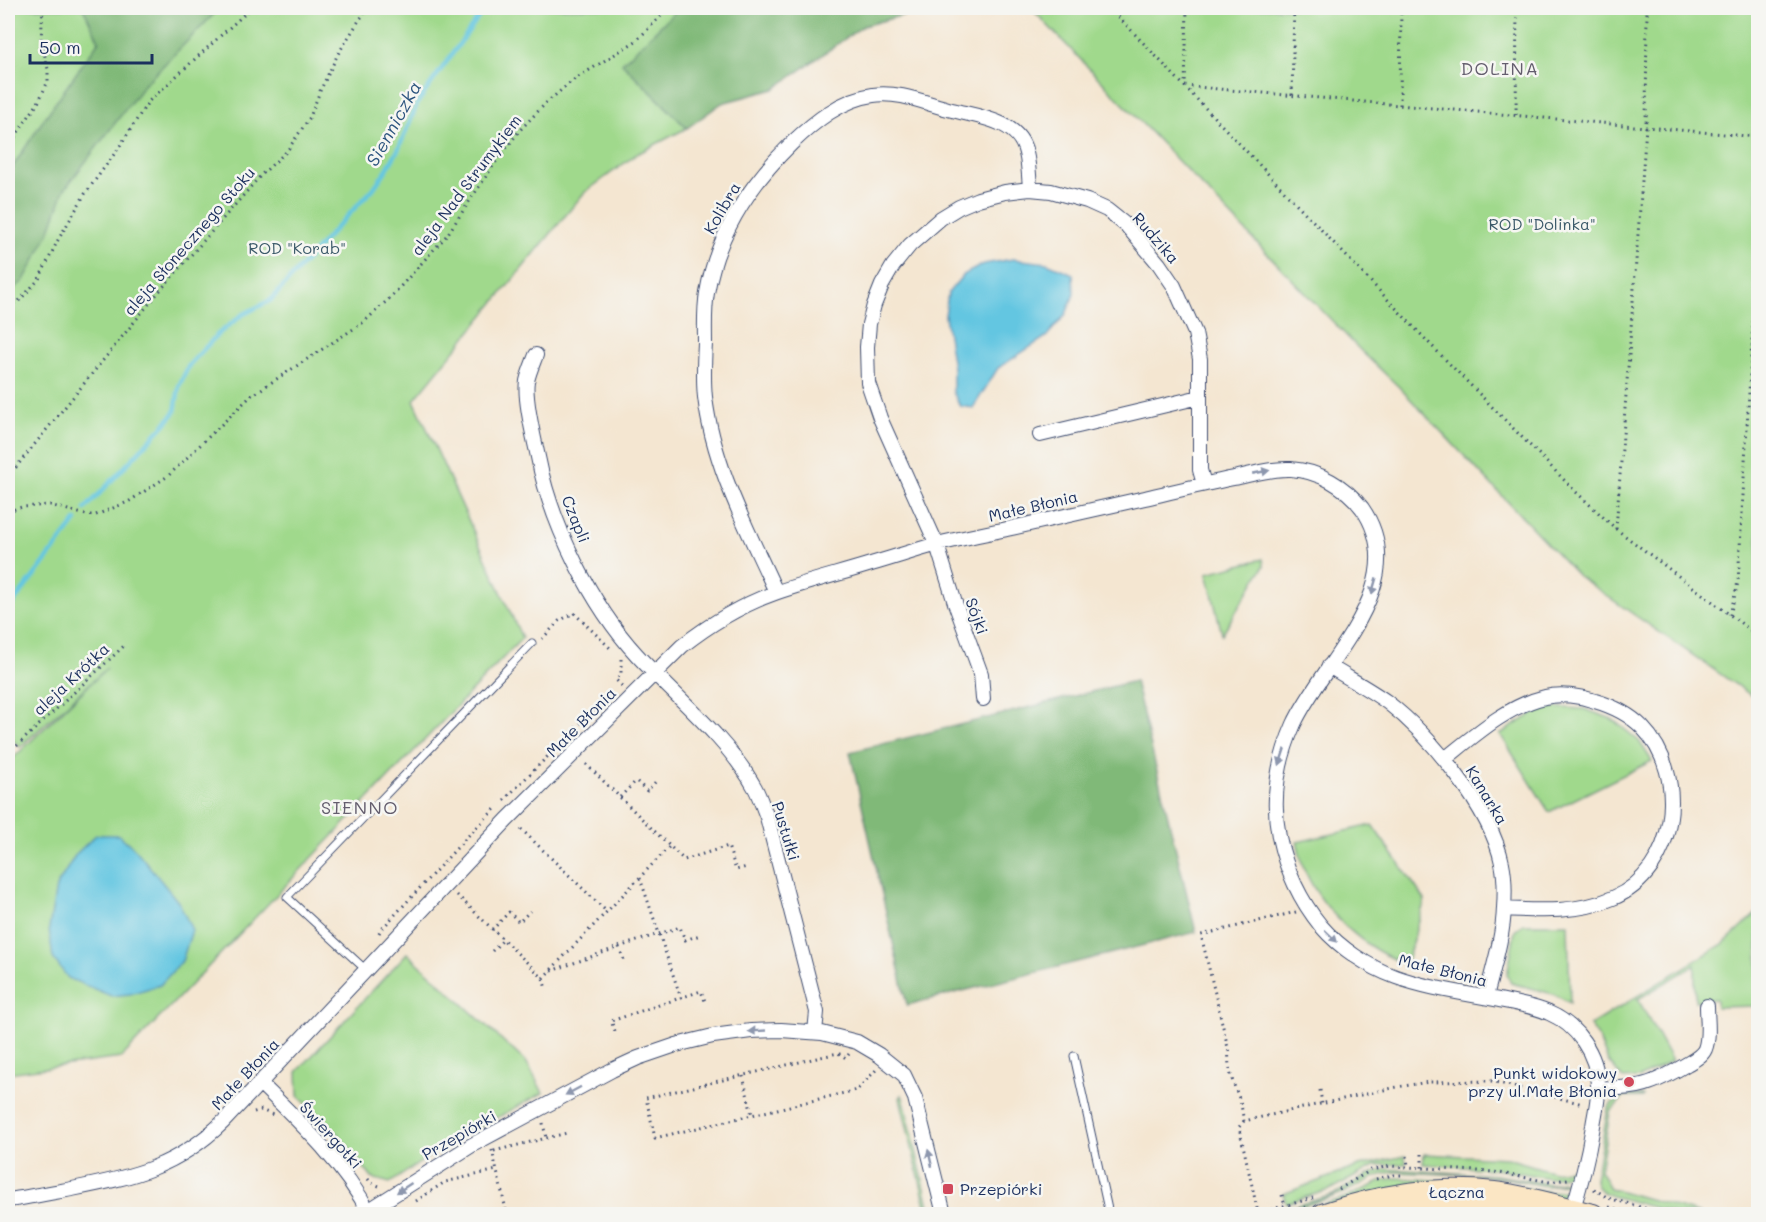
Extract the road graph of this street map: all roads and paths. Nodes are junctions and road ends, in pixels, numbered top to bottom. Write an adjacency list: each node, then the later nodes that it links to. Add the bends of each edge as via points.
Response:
1 (43, 8): 17 (path, via 41,40 48,81)
2 (251, 8): 20 (path, via 148,102 85,194 39,279 20,300)
3 (369, 8): 24 (path, aleja Słonecznego Stoku, via 338,54 310,117 287,151 262,174 157,294)
4 (669, 8): 26 (path, aleja Nad Strumykiem, via 636,41 572,81 520,130 447,235 391,297 364,322 252,395 168,476 128,502 96,515 50,505)
5 (1110, 8): 11 (path)
6 (1187, 8): 11 (path)
7 (1294, 8): 12 (path)
8 (1401, 8): 13 (path)
9 (1517, 8): 14 (path)
10 (1647, 8): 15 (path)
11 (1185, 86): 12 (path); 27 (path, via 1438,352)
12 (1292, 95): 13 (path)
13 (1400, 105): 14 (path)
14 (1516, 115): 15 (path)
15 (1646, 127): 16 (path); 27 (path)
16 (1758, 137)
17 (8, 147)
18 (1030, 189): 22 (street, Rudzika, via 1071,195 1107,210 1127,226 1160,264 1195,333); 28 (street, Rudzika, via 978,199 924,231 893,266 869,324 868,383); 29 (street, Kolibra, via 1026,152 1021,140 1006,126 888,94 845,104 823,116 771,164 747,194 714,261 707,295 705,396 718,458)
19 (1758, 237): 30 (path, via 1738,582)
20 (8, 306)
21 (536, 355): 37 (street, Czapli, via 527,382 529,412 540,469 556,518 593,596)
22 (1200, 397): 23 (street); 25 (street, Rudzika, via 1200,470)
23 (1040, 435)
24 (8, 477)
25 (1204, 484): 28 (street, Małe Błonia); 36 (street, Małe Błonia, one-way to 36, via 1265,471 1296,470 1329,480 1362,510 1375,536 1377,577 1364,611)
26 (8, 511)
27 (1616, 529): 30 (path)
28 (937, 544): 29 (street, Małe Błonia); 41 (street, Sójki, via 981,674)
29 (776, 592): 37 (street, Małe Błonia, via 712,624)
30 (1730, 615): 31 (path)
31 (1758, 636)
32 (532, 643): 34 (path, via 535,646 559,621 574,613); 66 (lane, via 287,897)
33 (125, 645): 43 (path, aleja Krótka)
34 (613, 651)
35 (621, 659): 39 (path, via 621,675 616,680)
36 (1329, 666): 45 (street, Kanarka, via 1389,704); 70 (street, Małe Błonia, one-way to 70, via 1294,725 1278,771 1277,829 1295,887 1328,934 1370,965 1392,976)
37 (654, 673): 66 (street, Małe Błonia); 75 (street, Pustułki, via 718,739 755,788 767,817 817,1012)
38 (630, 682): 39 (path)
39 (624, 688): 40 (path)
40 (618, 695)
41 (983, 699)
42 (605, 708): 62 (path, via 595,709 467,837 380,931)
43 (8, 754)
44 (593, 757): 46 (path)
45 (1444, 759): 55 (street, Kanarka, via 1480,810 1494,840 1502,862); 55 (street, via 1490,723 1527,703 1547,696 1569,696 1608,705 1625,714 1642,727 1664,760 1670,780 1665,841 1641,879 1619,895 1589,906)
46 (586, 764): 47 (path); 49 (path)
47 (579, 771)
48 (657, 779): 49 (path, via 647,790 636,781)
49 (620, 797): 51 (path)
50 (518, 831): 57 (path, via 521,829)
51 (670, 846): 52 (path, via 684,860 728,846 736,870); 53 (path)
52 (747, 867)
53 (640, 877): 57 (path); 59 (path)
54 (450, 902): 58 (path, via 457,895)
55 (1504, 909): 70 (street, Kanarka)
56 (530, 911): 58 (path, via 519,922 509,912)
57 (607, 912): 67 (path)
58 (492, 930): 61 (path)
59 (659, 934): 60 (path, via 680,927 685,940); 63 (path); 71 (path)
60 (700, 935)
61 (503, 940): 64 (path); 68 (path)
62 (378, 942)
63 (619, 947): 65 (path); 67 (path)
64 (492, 951)
65 (625, 963)
66 (365, 969): 80 (street, Małe Błonia)
67 (550, 971): 68 (path)
68 (543, 978): 69 (path)
69 (546, 989)
70 (1486, 997): 81 (street, Małe Błonia, via 1549,1013 1571,1027 1588,1050)
71 (681, 998): 72 (path, via 701,991); 74 (path, via 611,1021)
72 (705, 1001)
73 (1707, 1006): 81 (street, via 1707,1038 1702,1054 1641,1086)
74 (615, 1031)
75 (815, 1032): 106 (street, Przepiórki, one-way to 106, via 772,1030 713,1036 638,1058 472,1145); 109 (street, Przepiórki, one-way to 75, via 921,1116 906,1078 863,1046)
76 (849, 1049): 79 (path, via 852,1050 846,1058 838,1053)
77 (1074, 1056): 110 (lane)
78 (880, 1067): 85 (path, via 857,1090)
79 (743, 1075): 85 (path); 85 (path, via 646,1098 655,1138)
80 (260, 1083): 100 (street, Małe Błonia, via 203,1140 157,1167 108,1182); 106 (street, Świergotki, via 335,1160)
81 (1598, 1088): 105 (street, Małe Błonia, via 1585,1168)
82 (1320, 1090): 83 (path)
83 (1322, 1104)
84 (250, 1114): 86 (path, via 261,1110)
85 (752, 1115)
86 (277, 1116)
87 (542, 1118): 90 (path)
88 (1244, 1121): 107 (path, via 1239,1127)
89 (567, 1133): 90 (path)
90 (546, 1138): 92 (path)
91 (491, 1145): 92 (path)
92 (492, 1151): 97 (path)
93 (1422, 1154): 96 (path)
94 (1407, 1156): 95 (path)
95 (1408, 1167)
96 (1422, 1168)
97 (497, 1170): 102 (path, via 445,1182); 108 (path)
98 (1592, 1184): 101 (path, via 1600,1194)
99 (1282, 1195): 104 (path)
100 (8, 1200)
101 (1613, 1200): 103 (path); 115 (path)
102 (416, 1201)
103 (1612, 1204)
104 (1286, 1206)
105 (1572, 1212): 111 (street, Łączna, via 1502,1193 1443,1190 1371,1199); 114 (street, Łączna)
106 (369, 1213)
107 (1258, 1213)
108 (507, 1215)
109 (944, 1215)
110 (1110, 1215)
111 (1322, 1215)
112 (1373, 1215): 113 (street, Łączna, via 1444,1206 1493,1208)
113 (1530, 1215)
114 (1593, 1215)
115 (1666, 1215)

